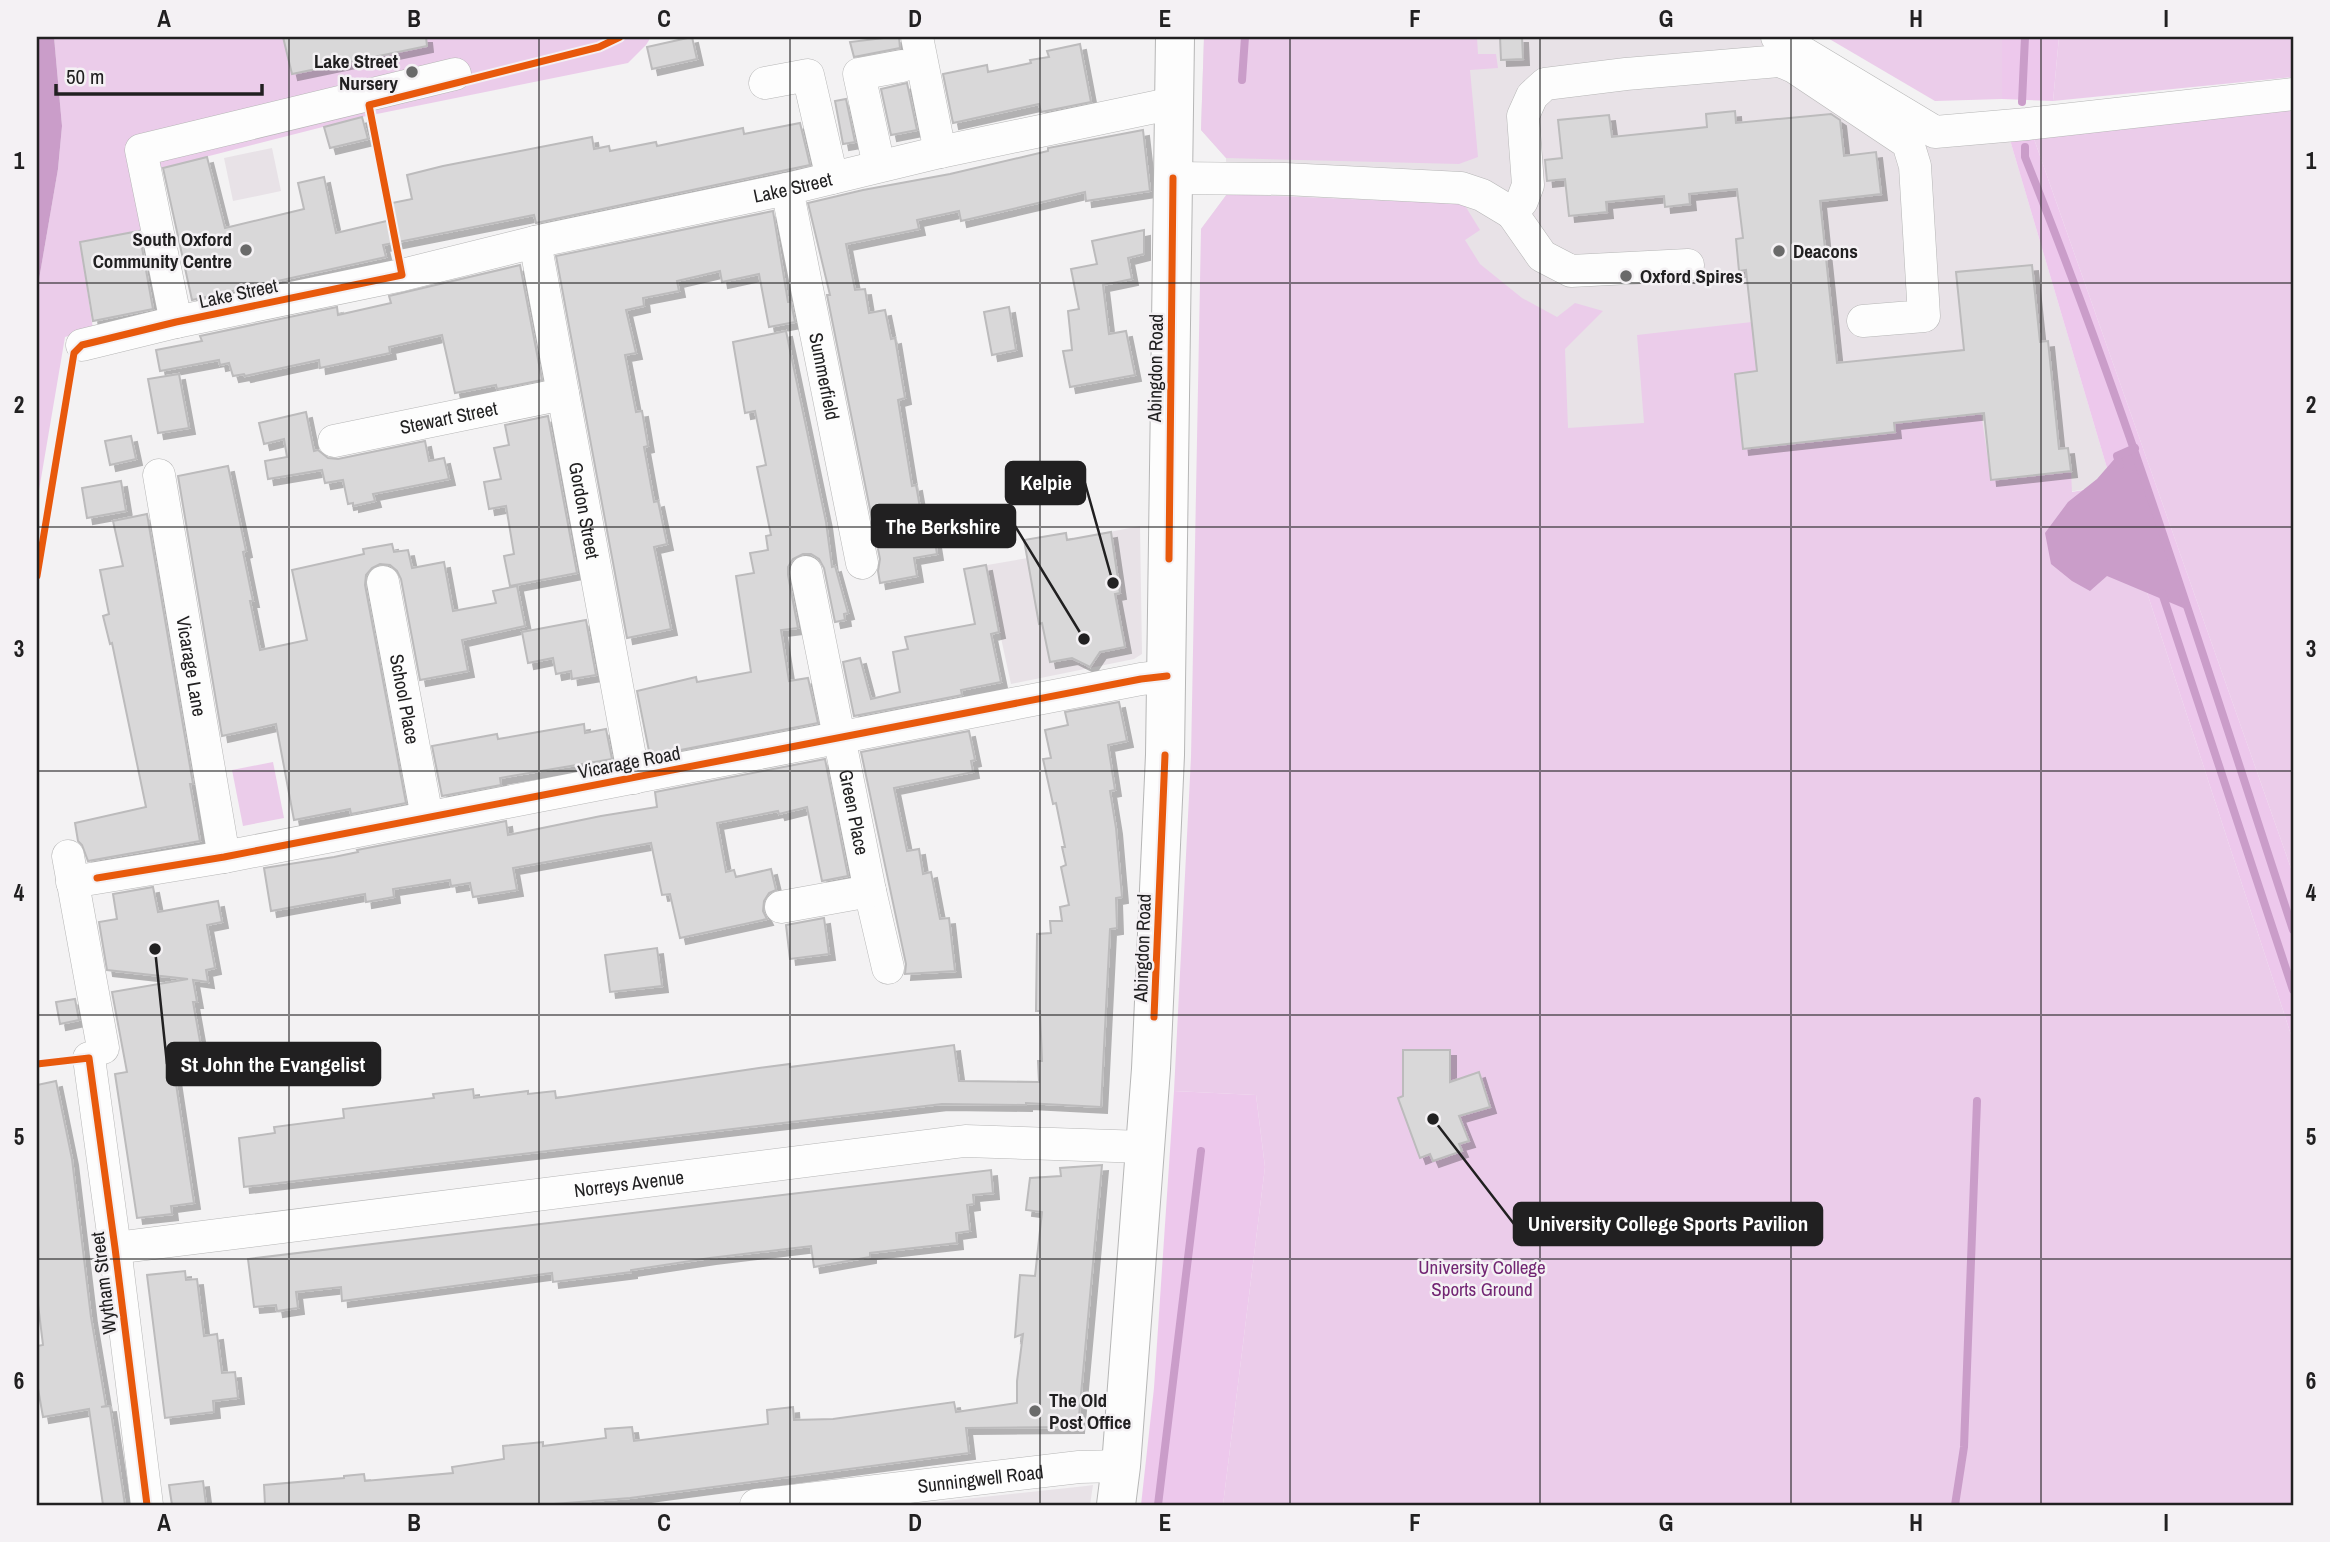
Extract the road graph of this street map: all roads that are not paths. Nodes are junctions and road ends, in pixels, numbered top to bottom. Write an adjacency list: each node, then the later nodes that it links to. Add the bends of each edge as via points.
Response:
1 (917, 37): 9 (street)
2 (1175, 37): 8 (main road, Abingdon Road)
3 (1777, 37): 7 (street, via 1935,132)
4 (902, 66): 10 (street, via 859,74)
5 (455, 74): 18 (street, via 141,149)
6 (765, 83): 12 (street, via 807,68)
7 (2293, 94)
8 (1174, 103): 9 (street, Lake Street); 11 (main road, Abingdon Road)
9 (940, 152): 10 (street, Lake Street)
10 (880, 166): 12 (street, Lake Street)
11 (1173, 177): 14 (street, via 1461,188); 26 (main road, Abingdon Road)
12 (832, 178): 13 (street, Lake Street)
13 (787, 189): 15 (street, Lake Street); 23 (street, Summerfield)
14 (1512, 213): 16 (street, via 1542,256 1571,271); 17 (street, via 1528,185 1523,116 1532,96 1545,84 1780,61 1909,145 1916,166 1924,316)
15 (535, 242): 18 (street, Lake Street); 20 (street, Gordon Street)
16 (1688, 265)
17 (1863, 321)
18 (176, 322): 19 (street, Lake Street)
19 (82, 345)
20 (563, 394): 21 (street, Stewart Street); 28 (street, Gordon Street)
21 (334, 441)
22 (159, 475): 30 (street, Vicarage Lane)
23 (862, 563)
24 (806, 572): 27 (street, Green Place)
25 (383, 582): 29 (street, School Place)
26 (1167, 676): 27 (street, Vicarage Road); 35 (main road, Abingdon Road)
27 (841, 737): 28 (street, Vicarage Road); 32 (street, Green Place)
28 (634, 778): 29 (street, Vicarage Road)
29 (427, 817): 30 (street, Vicarage Road)
30 (224, 857): 31 (street, Vicarage Road)
31 (79, 872): 36 (street, Wytham Street)
32 (870, 891): 33 (street); 34 (street, Green Place)
33 (780, 907)
34 (888, 968)
35 (1145, 1147): 36 (street, Norreys Avenue, via 965,1141); 37 (main road, Abingdon Road)
36 (115, 1248): 38 (street, Wytham Street)
37 (1121, 1466): 39 (street, Sunningwell Road, via 1079,1467 922,1494); 40 (main road, Abingdon Road)
38 (147, 1505)
39 (756, 1505)
40 (1116, 1505)

